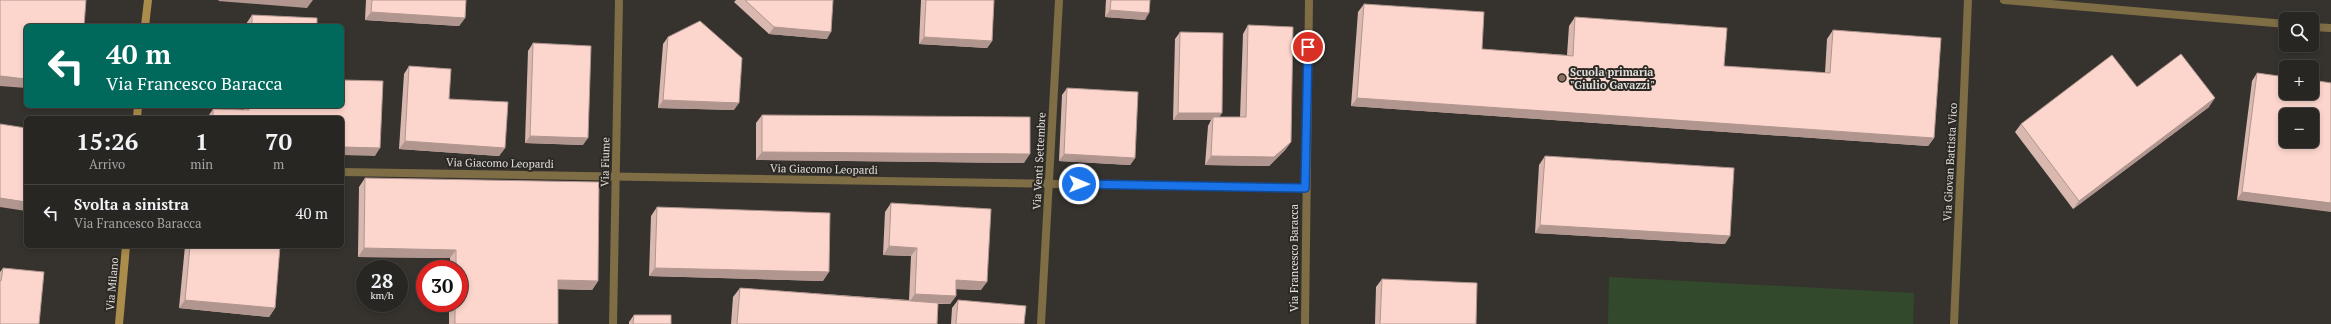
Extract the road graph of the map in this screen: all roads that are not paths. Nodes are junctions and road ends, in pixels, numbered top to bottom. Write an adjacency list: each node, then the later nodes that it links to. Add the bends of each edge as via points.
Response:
1 (148, 0): 8 (main road)
2 (619, 0): 12 (street, Via Fiume)
3 (1059, 0): 13 (street, Via Venti Settembre)
4 (1309, 0): 14 (street, Via Francesco Baracca)
5 (1968, 0): 20 (street, Via Giovan Battista Vico)
6 (2004, 0): 7 (street)
7 (2279, 23)
8 (145, 24)
9 (2319, 27): 10 (street)
10 (2331, 28)
11 (344, 172): 12 (street, Via Giacomo Leopardi)
12 (616, 176): 13 (street, Via Giacomo Leopardi); 17 (street, Via Fiume)
13 (1049, 184): 14 (street, Via Giacomo Leopardi); 18 (street, Via Venti Settembre)
14 (1305, 188): 19 (street, Via Francesco Baracca)
15 (126, 248): 16 (main road, Via Milano)
16 (119, 324)
17 (613, 324)
18 (1041, 324)
19 (1305, 324)
20 (1954, 324)

